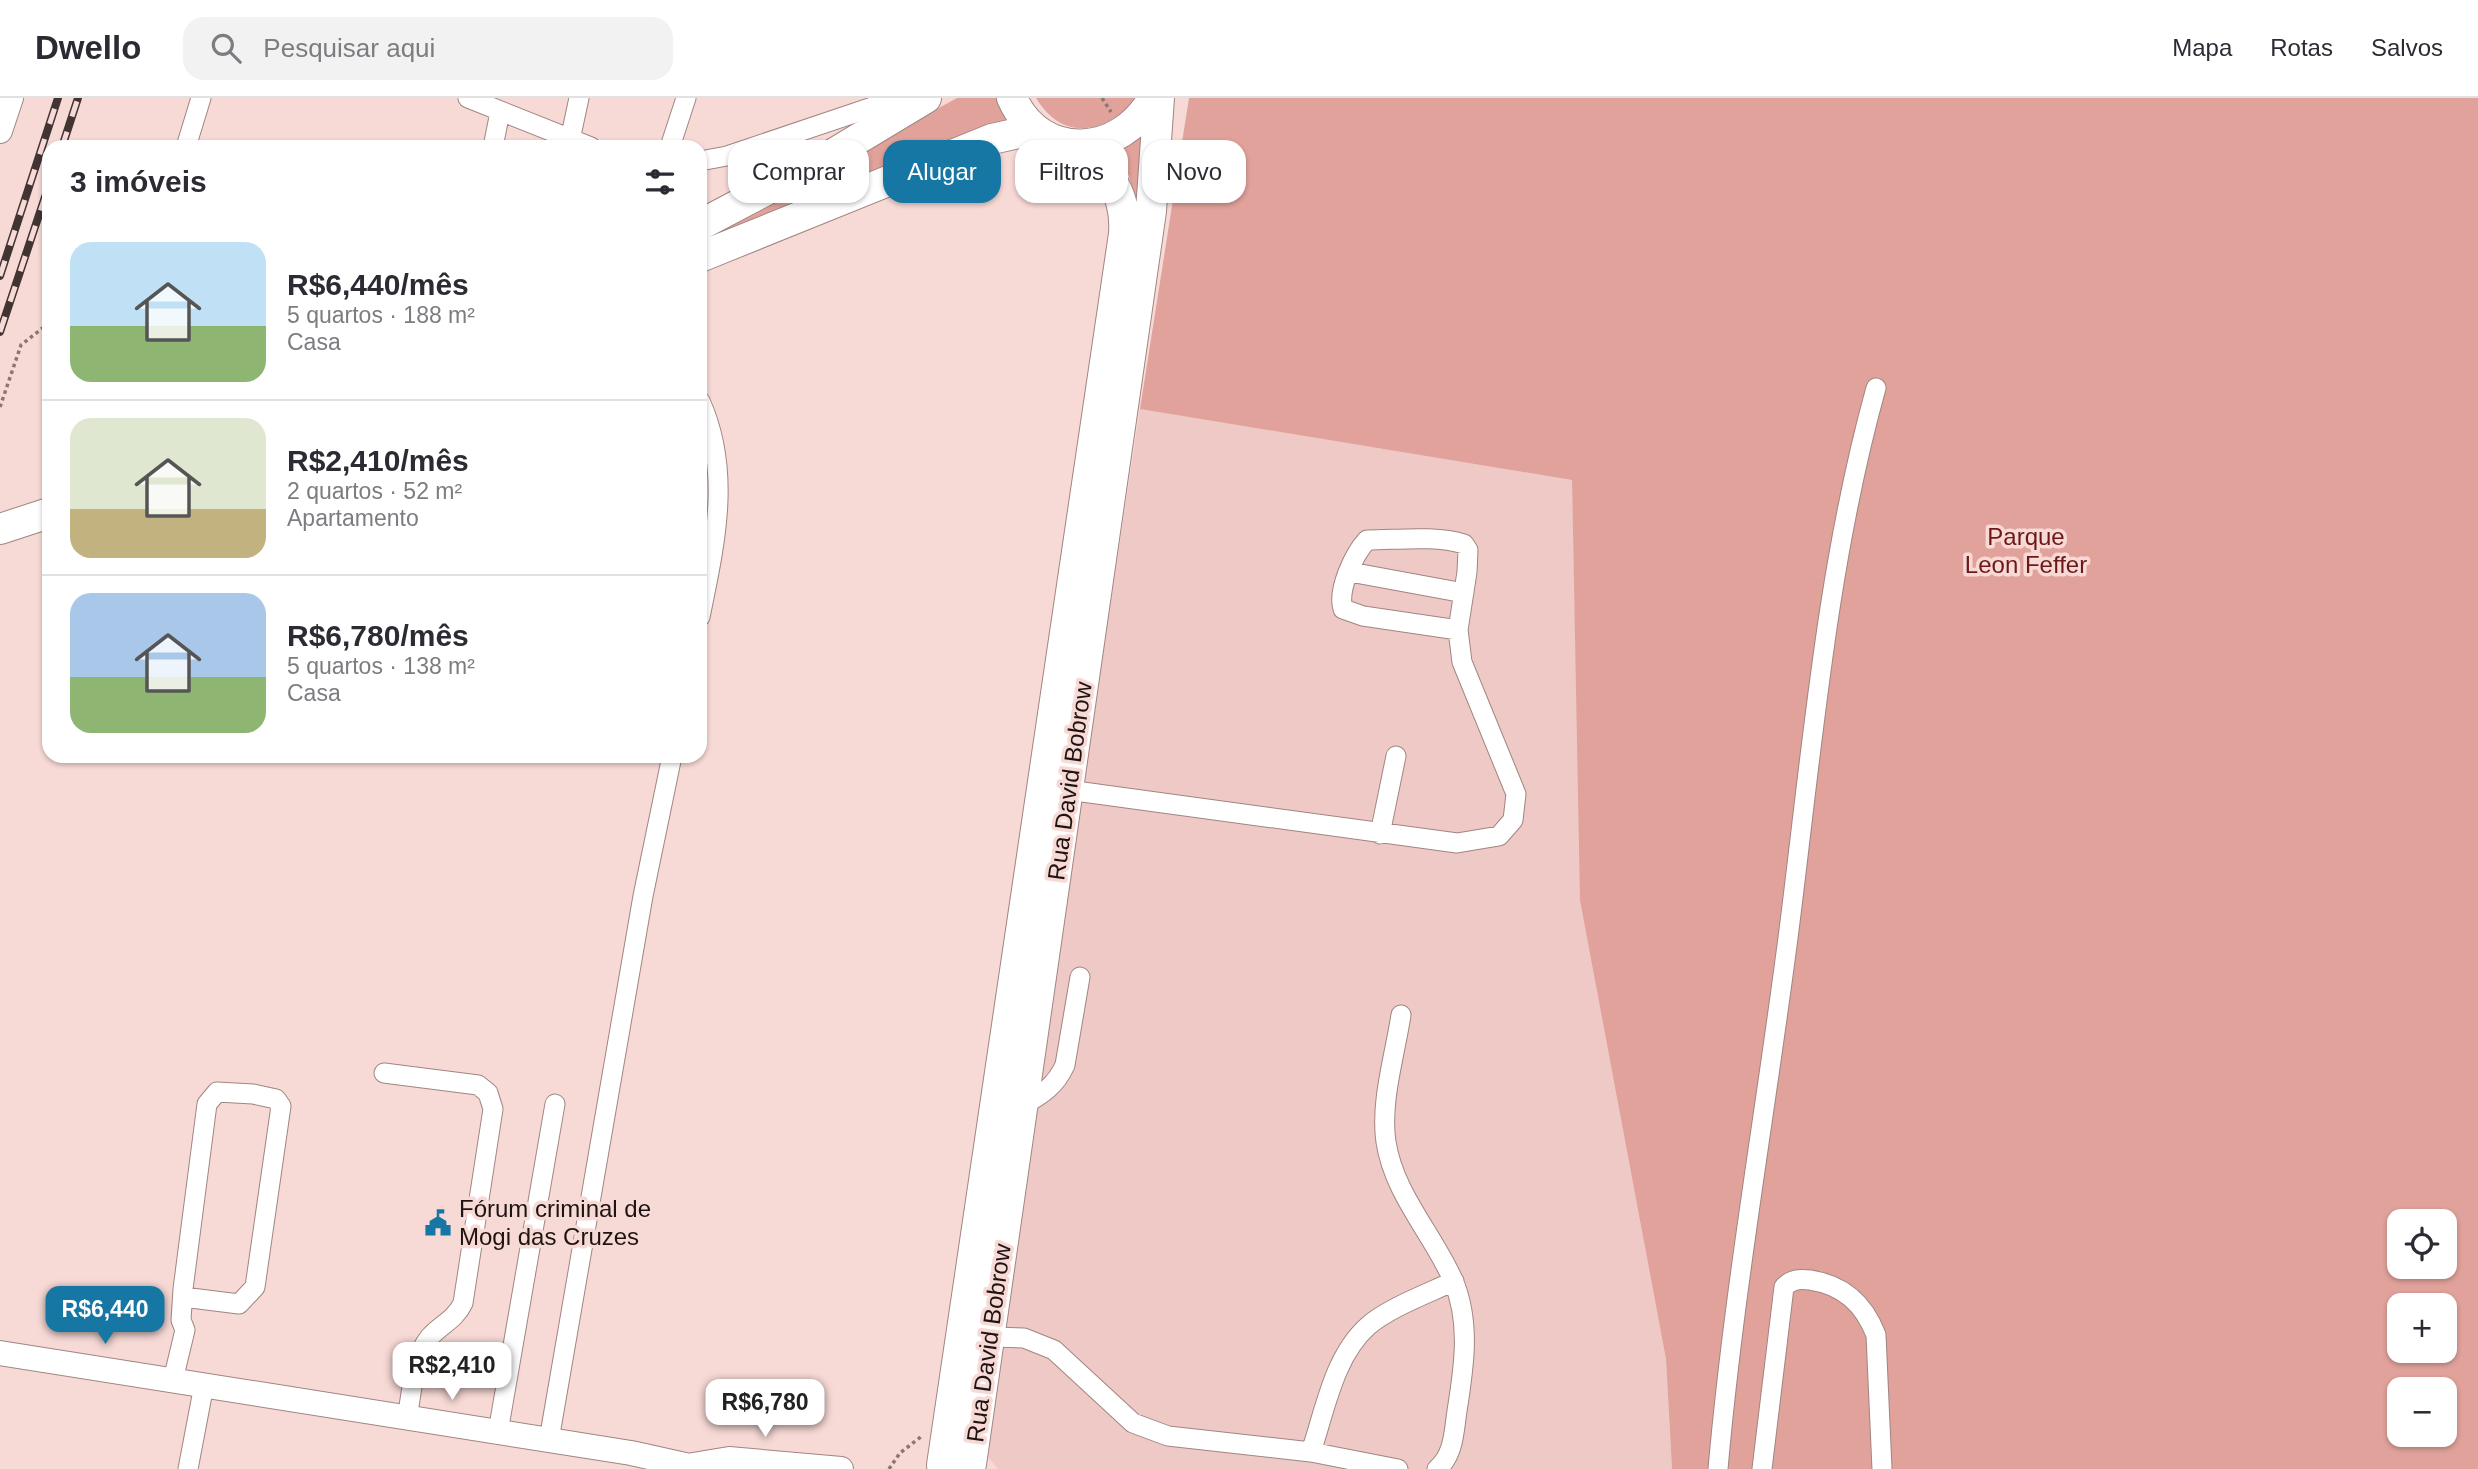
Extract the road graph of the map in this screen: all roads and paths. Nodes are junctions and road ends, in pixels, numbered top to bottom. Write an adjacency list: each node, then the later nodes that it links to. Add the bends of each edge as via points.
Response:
1 (11, 98): 12 (main road)
2 (201, 98): 14 (street)
3 (468, 98): 11 (street)
4 (579, 98): 16 (street)
5 (686, 98): 17 (street)
6 (899, 98): 20 (street)
7 (926, 98): 22 (highway)
8 (1012, 98): 13 (highway, Rua David Bobrow)
9 (1153, 98): 19 (highway, via 1122,132)
10 (1159, 98): 38 (highway, Rua David Bobrow, via 1151,211)
11 (500, 112): 15 (street); 16 (street)
12 (0, 131)
13 (1042, 134): 18 (highway, Rua David Bobrow); 23 (highway, via 992,139)
14 (188, 140)
15 (494, 140)
16 (570, 140)
17 (672, 140)
18 (1058, 140)
19 (1102, 140)
20 (707, 160)
21 (1122, 203): 57 (highway, Rua David Bobrow, via 1124,234)
22 (707, 221)
23 (707, 254)
24 (42, 328): 26 (path, via 21,345)
25 (1876, 388): 62 (street, via 1849,504 1817,695)
26 (0, 407)
27 (707, 416): 33 (street, via 718,456 720,504)
28 (42, 498): 29 (highway)
29 (0, 510)
30 (42, 515): 31 (highway)
31 (0, 528)
32 (1350, 572): 34 (street); 34 (street, via 1367,540 1455,541 1468,550); 35 (street, via 1341,602 1349,613)
33 (707, 577)
34 (1464, 593): 35 (street)
35 (1458, 630): 39 (street, via 1462,662 1516,794 1513,820 1499,836 1483,841 1457,843)
36 (1396, 756): 39 (street)
37 (670, 763): 53 (street)
38 (1068, 790): 39 (street); 44 (highway, Rua David Bobrow)
39 (1380, 834)
40 (1080, 977): 44 (street, via 1065,1065 1045,1093)
41 (1401, 1015): 45 (street, via 1386,1142 1404,1194)
42 (384, 1073): 51 (street, via 478,1085 488,1093 493,1109 463,1303 421,1350)
43 (555, 1104): 52 (street)
44 (1024, 1105): 47 (highway, Rua David Bobrow)
45 (1454, 1281): 54 (street, via 1369,1324 1352,1343 1335,1377); 61 (street, via 1466,1353 1451,1447)
46 (183, 1297): 46 (street, via 208,1104 217,1092 226,1091 276,1100 281,1106 255,1287 239,1304); 49 (street, via 185,1330)
47 (990, 1337): 54 (street, via 1024,1338 1054,1350 1133,1423 1168,1436); 55 (highway, Rua David Bobrow)
48 (0, 1353): 49 (main road)
49 (173, 1380): 50 (main road)
50 (204, 1385): 51 (main road); 58 (street)
51 (407, 1417): 52 (main road)
52 (498, 1432): 53 (main road)
53 (549, 1440): 56 (main road)
54 (1311, 1452): 60 (street)
55 (976, 1466): 57 (highway)
56 (698, 1467): 59 (main road, via 729,1459)
57 (938, 1467)
58 (188, 1469)
59 (841, 1469)
60 (1398, 1469)
61 (1437, 1469)
62 (1718, 1469)
63 (1762, 1469): 64 (street, via 1784,1287 1797,1279 1832,1284 1847,1293 1871,1322 1879,1373)
64 (1882, 1469)

